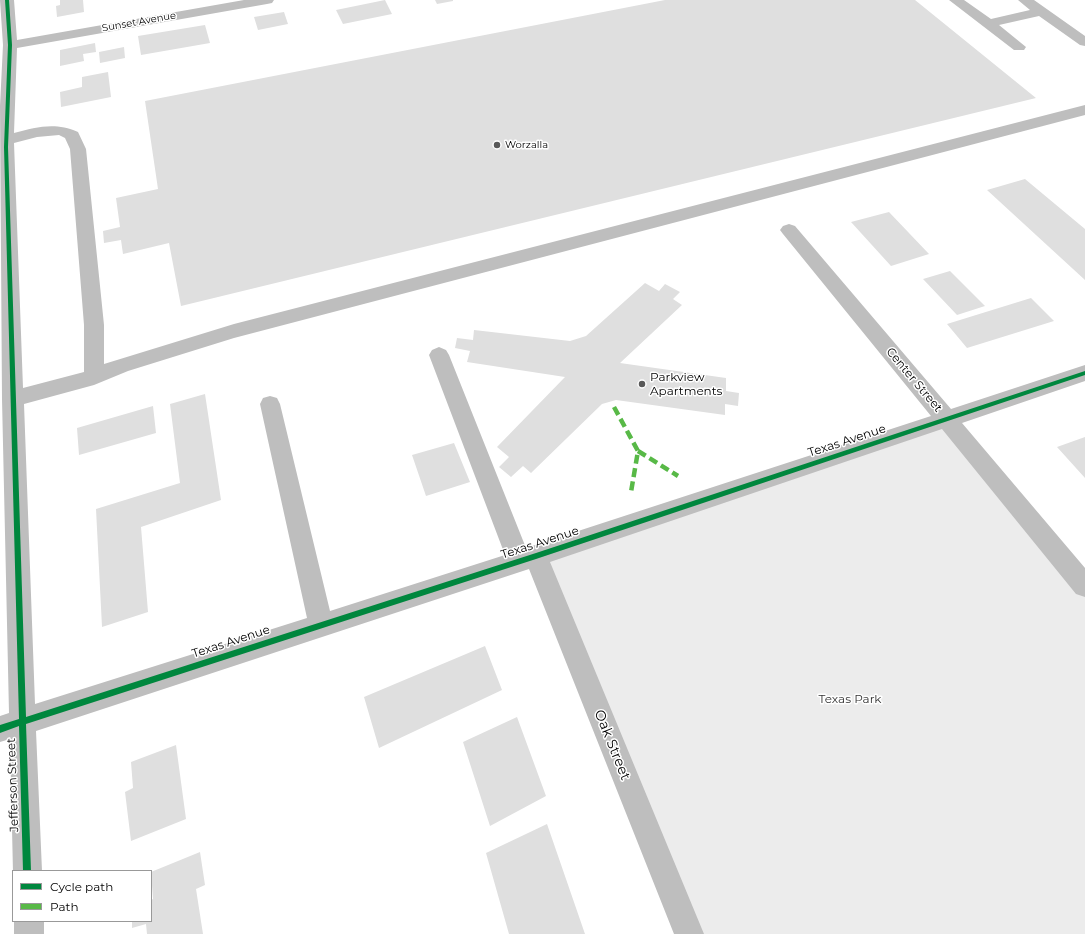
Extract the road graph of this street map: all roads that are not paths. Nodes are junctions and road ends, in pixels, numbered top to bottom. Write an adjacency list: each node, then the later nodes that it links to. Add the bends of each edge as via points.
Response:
1 (7, 0): 8 (street, Jefferson Street)
2 (267, 0): 8 (street, Sunset Avenue)
3 (956, 0): 6 (street)
4 (1025, 0): 5 (street)
5 (1041, 11): 6 (street); 7 (street)
6 (988, 24): 9 (street)
7 (1085, 42)
8 (10, 45): 11 (street, Jefferson Street)
9 (1019, 47)
10 (1085, 110): 15 (street, via 234,331 122,365)
11 (4, 145): 15 (street, via 36,132 61,130 72,135 78,149 94,325); 16 (street, Jefferson Street, via 10,264)
12 (789, 230): 18 (street, Center Street)
13 (439, 355): 19 (street, Oak Street)
14 (1085, 373): 18 (street, Texas Avenue)
15 (94, 377): 16 (street)
16 (12, 399): 22 (street, Jefferson Street)
17 (270, 404): 21 (street)
18 (946, 419): 19 (street, Texas Avenue); 20 (street, Center Street)
19 (528, 559): 21 (street, Texas Avenue); 26 (street, Oak Street)
20 (1085, 586)
21 (321, 625): 22 (street, Texas Avenue)
22 (11, 725): 23 (street, Jefferson Street)
23 (27, 870)
24 (29, 922): 25 (street)
25 (29, 934)
26 (689, 934)

